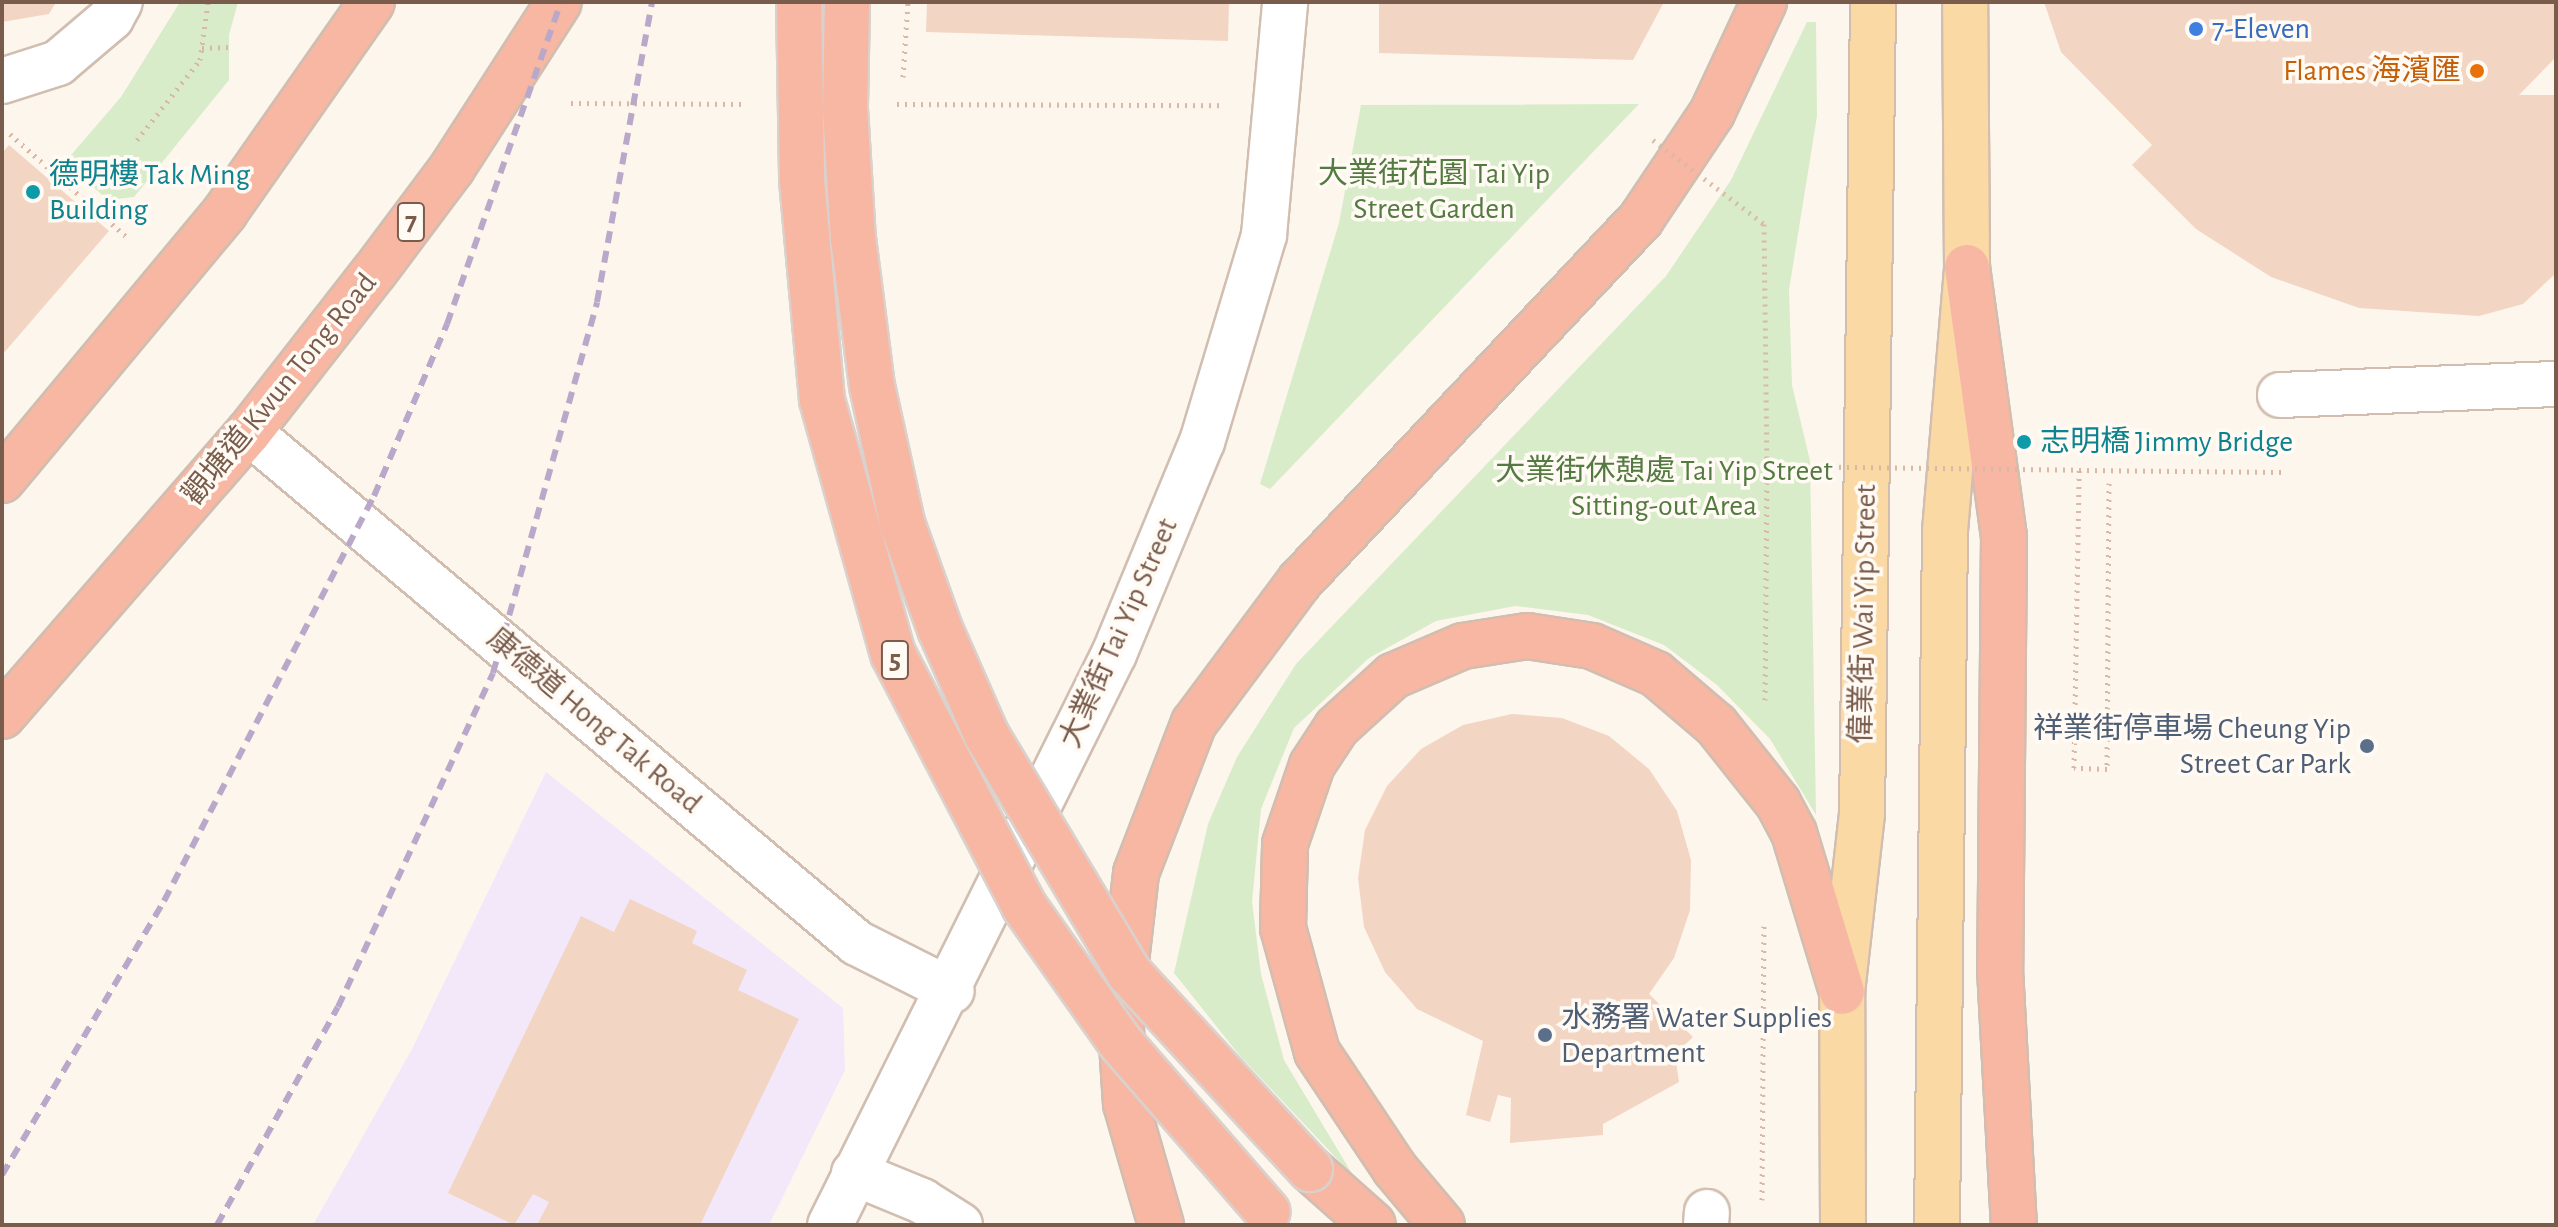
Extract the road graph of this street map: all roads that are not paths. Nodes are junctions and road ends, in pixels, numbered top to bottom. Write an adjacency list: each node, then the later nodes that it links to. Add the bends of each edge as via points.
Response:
1 (120, 2): 10 (street, via 111,18 58,63)
2 (372, 2): 15 (highway, via 225,212)
3 (559, 2): 14 (highway, 觀塘道 Kwun Tong Road / 7, via 452,168)
4 (799, 2): 24 (highway, 5, bridge, via 802,180 822,400 893,654 1024,906 1120,1042)
5 (847, 2): 25 (highway, 5, bridge, via 845,109 853,238 872,386 902,523 940,629 986,734 1129,973 1310,1169)
6 (1285, 2): 17 (street, 大業街 Tai Yip Street, via 1264,235 1202,442 1114,654)
7 (1764, 2): 23 (highway, via 1712,113 1641,219 1299,582 1194,723 1136,873 1120,1014 1126,1104)
8 (1873, 2): 18 (main road, 偉業街 Wai Yip Street, via 1862,814)
9 (1965, 2): 11 (main road)
10 (2, 81)
11 (1967, 267): 20 (highway, via 2004,536 2000,969); 28 (main road, via 1945,531)
12 (2556, 384): 13 (street)
13 (2280, 395)
14 (249, 432): 16 (highway, 觀塘道 Kwun Tong Road / 7); 17 (street, 康德道 Hong Tak Road, via 857,943)
15 (2, 480)
16 (2, 716)
17 (952, 991): 19 (street, 大業街 Tai Yip Street)
18 (1842, 992): 26 (highway, via 1794,833 1758,773 1687,697 1626,658 1560,638 1497,639 1428,657 1393,676 1337,727 1312,765 1285,844 1283,928 1317,1052 1395,1169); 27 (main road, 偉業街 Wai Yip Street)
19 (854, 1173): 21 (street, 大業街 Tai Yip Street); 22 (street, via 922,1201)
20 (2014, 1224)
21 (830, 1225)
22 (960, 1225)
23 (1161, 1225)
24 (1282, 1225)
25 (1373, 1225)
26 (1442, 1225)
27 (1843, 1225)
28 (1937, 1225)

